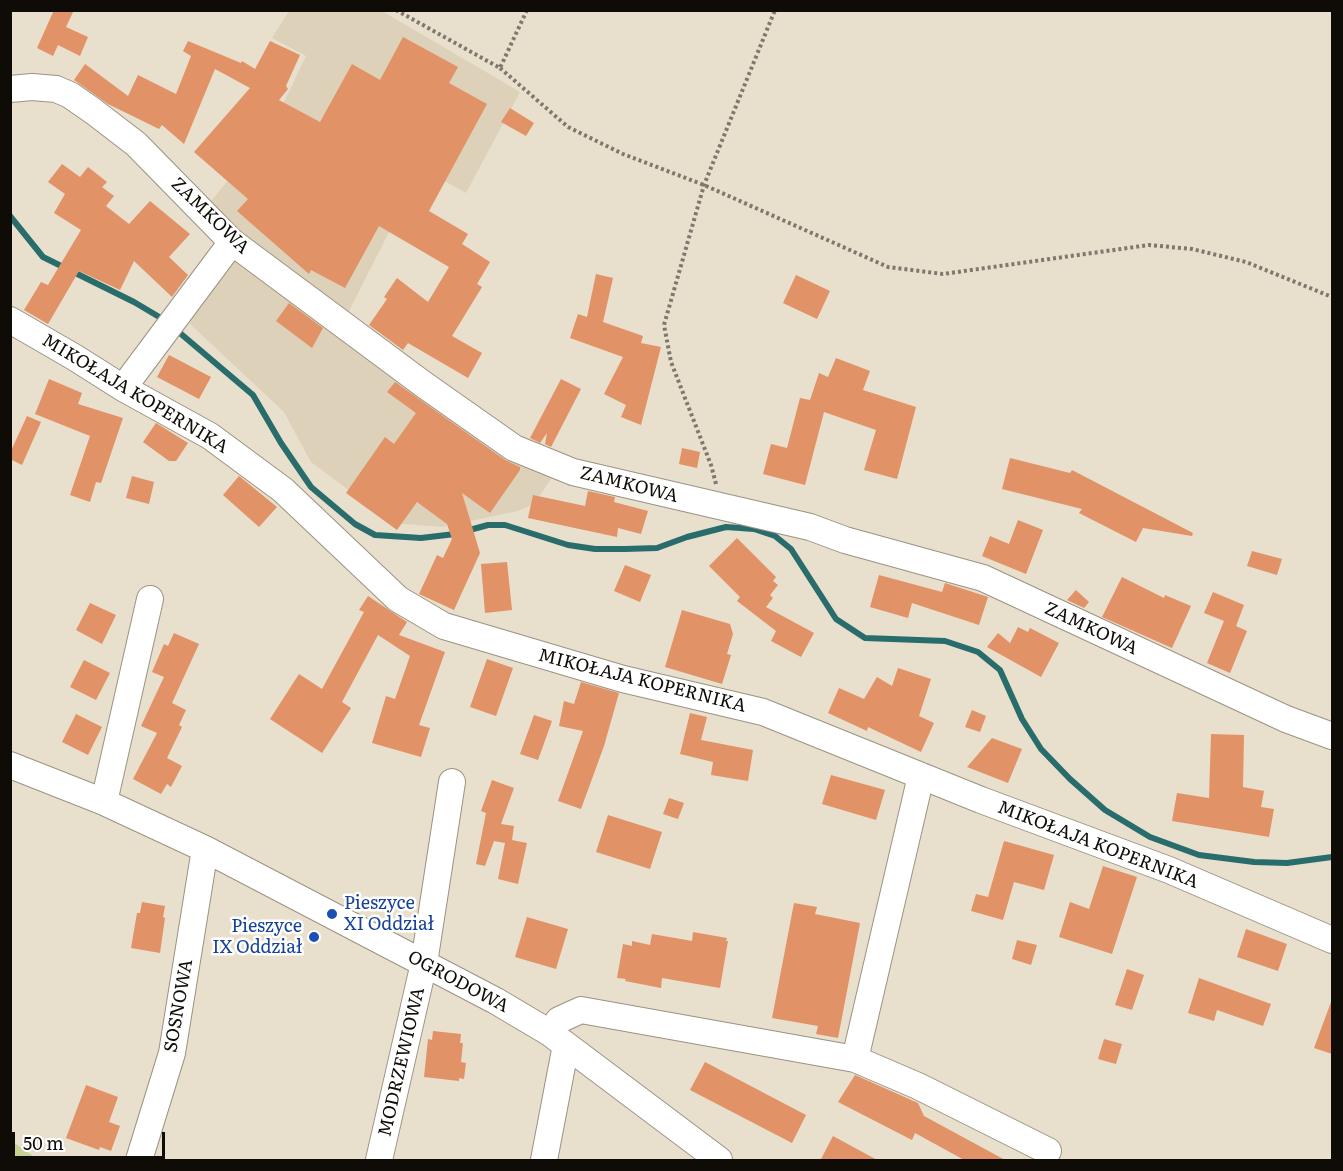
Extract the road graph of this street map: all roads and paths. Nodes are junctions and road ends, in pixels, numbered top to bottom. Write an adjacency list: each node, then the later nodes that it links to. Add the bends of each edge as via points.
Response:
1 (396, 10): 4 (path)
2 (527, 10): 4 (path)
3 (776, 10): 6 (path)
4 (500, 68): 6 (path, via 568,127 623,154)
5 (10, 89): 7 (street, ZAMKOWA, via 56,89 70,95 136,144)
6 (704, 185): 8 (path, via 888,267 943,274 1149,245 1192,249 1246,262); 11 (path, via 664,325 671,362 716,482)
7 (232, 242): 10 (street); 11 (street, ZAMKOWA, via 514,448 573,472)
8 (1332, 297)
9 (10, 320): 10 (street, MIKOŁAJA KOPERNIKA)
10 (123, 388): 15 (street, MIKOŁAJA KOPERNIKA, via 219,442 284,490 398,599 444,626 623,679 763,712)
11 (713, 505): 13 (street, ZAMKOWA, via 810,527 983,578 1286,719)
12 (150, 599): 17 (street)
13 (1332, 736)
14 (10, 765): 17 (street, OGRODOWA)
15 (921, 776): 19 (street, MIKOŁAJA KOPERNIKA, via 1169,870); 22 (street)
16 (452, 782): 20 (street, MODRZEWIOWA)
17 (104, 802): 18 (street, OGRODOWA)
18 (205, 849): 20 (street, OGRODOWA); 24 (street, SOSNOWA, via 172,1053)
19 (1332, 940)
20 (424, 963): 21 (street, OGRODOWA); 25 (street, MODRZEWIOWA)
21 (558, 1039): 22 (street, via 560,1020 581,1010); 26 (street); 27 (street, OGRODOWA)
22 (855, 1059): 23 (street)
23 (1048, 1151)
24 (139, 1161)
25 (379, 1161)
26 (544, 1161)
27 (719, 1161)

